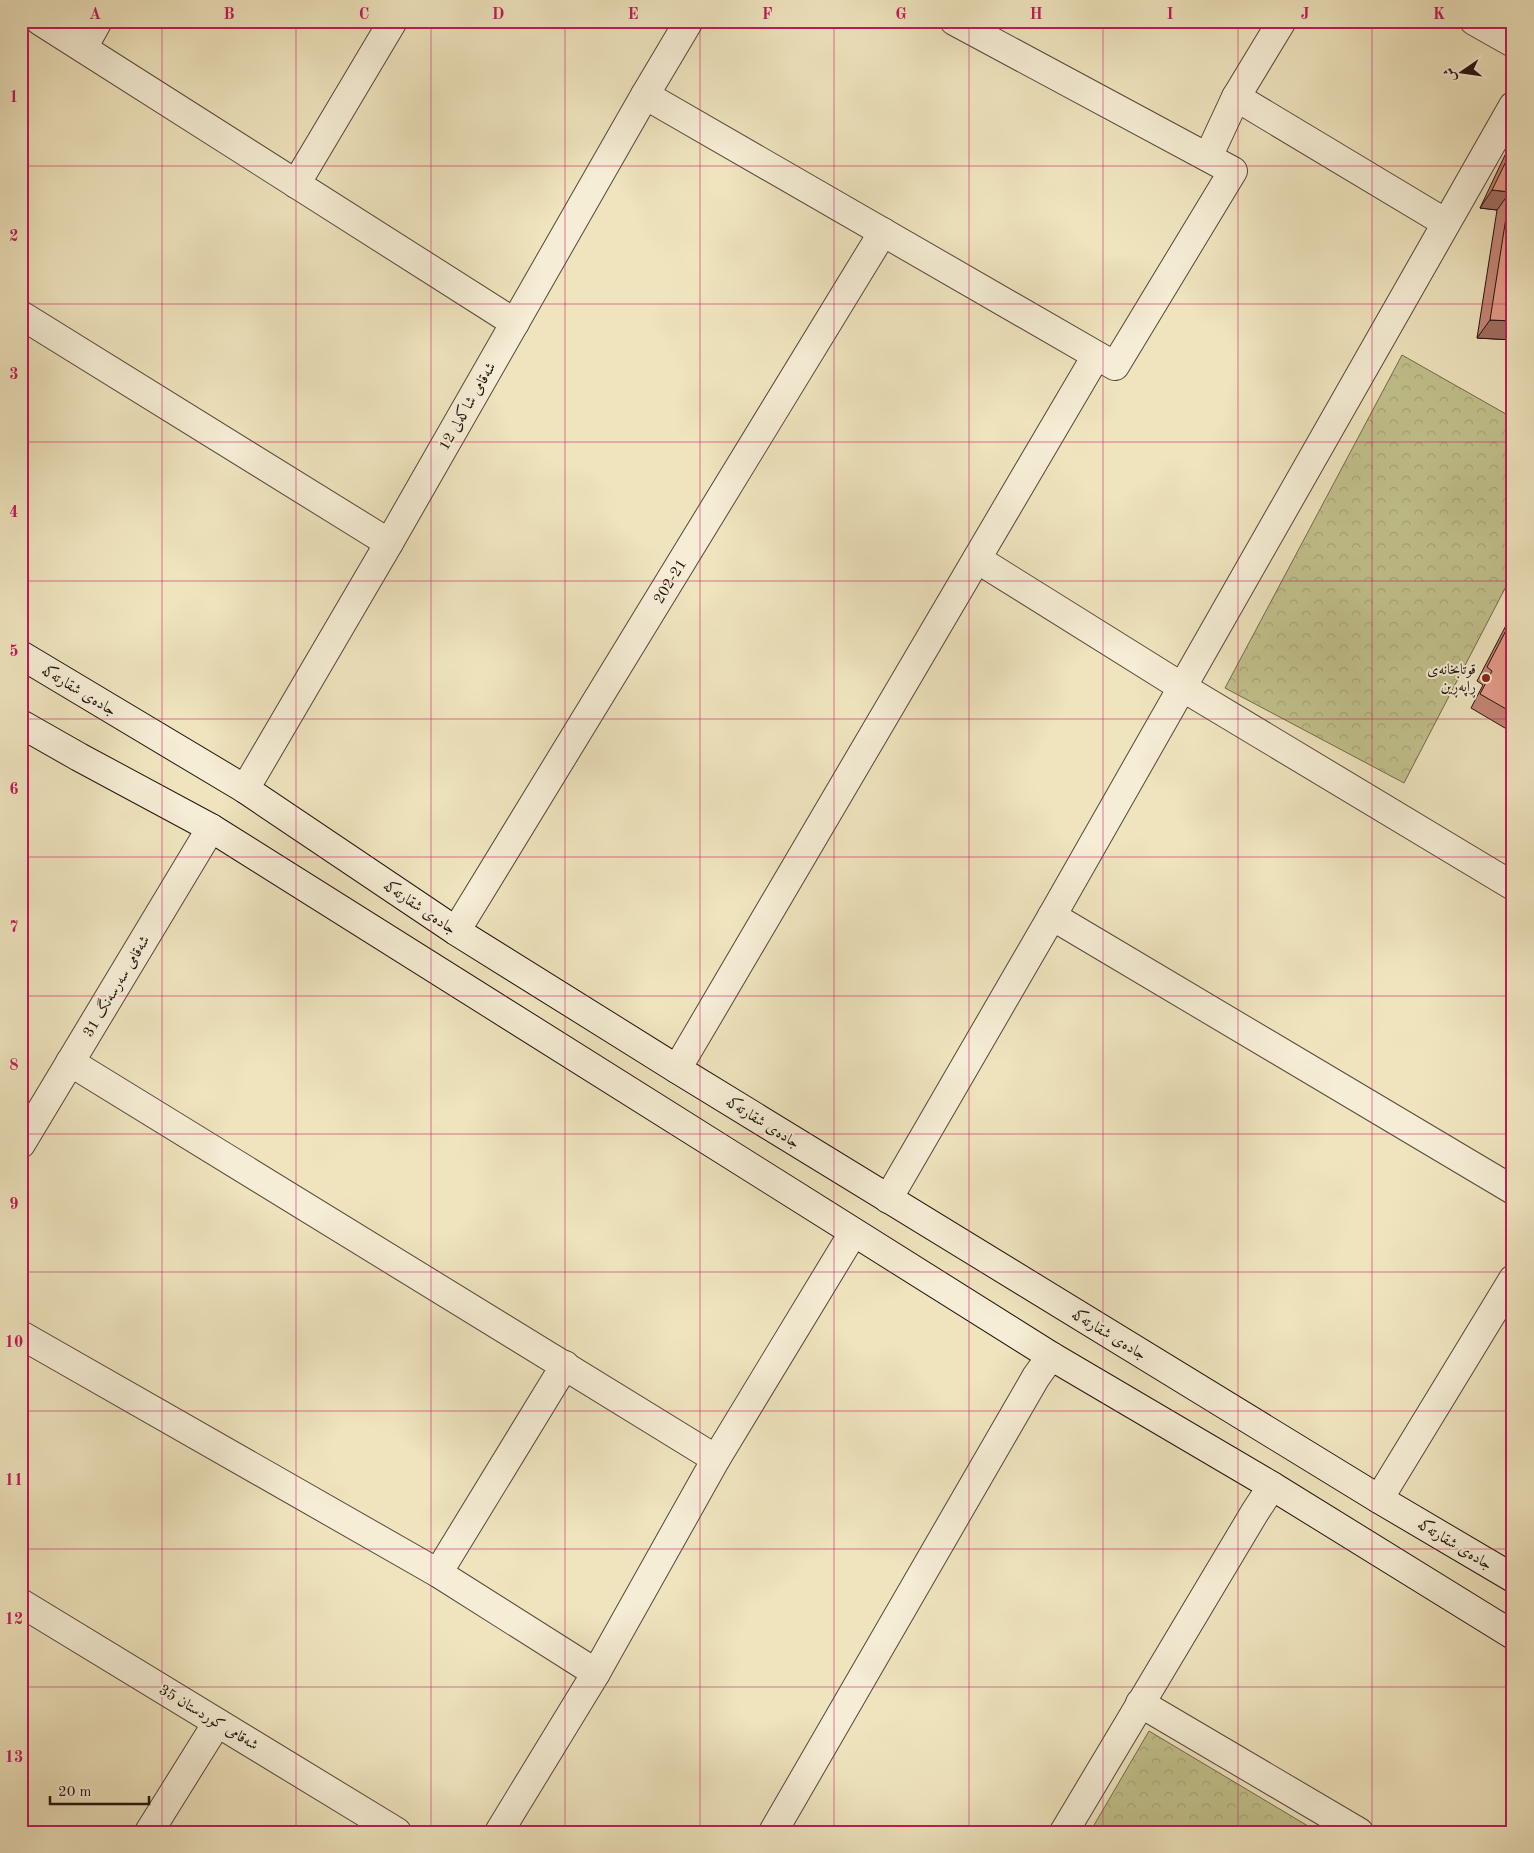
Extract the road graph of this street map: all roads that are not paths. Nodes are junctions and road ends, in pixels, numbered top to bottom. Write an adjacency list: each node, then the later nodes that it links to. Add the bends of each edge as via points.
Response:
1 (40, 21): 10 (street)
2 (98, 21): 10 (street)
3 (393, 21): 15 (street)
4 (689, 21): 11 (street, شەقامی شاکەلی 12)
5 (954, 21): 8 (street)
6 (1282, 21): 12 (street)
7 (1474, 21): 9 (street)
8 (988, 29): 14 (street)
9 (1513, 43)
10 (82, 48): 15 (street)
11 (645, 95): 17 (street); 19 (street, شەقامی شاکەلی 12)
12 (1236, 97): 14 (street); 16 (street)
13 (1512, 111): 16 (street)
14 (1208, 157): 20 (street, via 1233,171 1115,366)
15 (296, 184): 19 (street)
16 (1446, 224): 24 (street)
17 (883, 232): 20 (street); 30 (street, 202-21)
18 (21, 315): 21 (street)
19 (515, 322): 21 (street, شەقامی شاکەلی 12)
20 (1096, 356): 22 (street)
21 (390, 543): 26 (street, شەقامی شاکەلی 12)
22 (977, 559): 24 (street); 32 (street)
23 (21, 655): 26 (street, جادەی شقارتەکە)
24 (1182, 688): 28 (street); 29 (street)
25 (21, 724): 27 (street)
26 (245, 789): 30 (street, جادەی شقارتەکە)
27 (211, 828): 31 (street, شەقامی سەرسەنگ 31); 36 (street)
28 (1513, 886)
29 (1052, 916): 34 (street); 35 (street)
30 (456, 931): 32 (street, جادەی شقارتەکە)
31 (70, 1062): 33 (street, شەقامی سەرسەنگ 31); 40 (street)
32 (677, 1069): 35 (street, جادەی شقارتەکە)
33 (21, 1144)
34 (1513, 1190)
35 (888, 1199): 43 (street, جادەی شقارتەکە)
36 (853, 1233): 39 (street); 41 (street)
37 (1513, 1279): 43 (street)
38 (21, 1335): 44 (street)
39 (1051, 1356): 42 (street); 55 (street)
40 (565, 1365): 41 (street); 44 (street)
41 (716, 1459): 48 (street)
42 (1272, 1486): 47 (street); 49 (street)
43 (1379, 1499): 45 (street, جادەی شقارتەکە)
44 (438, 1572): 48 (street)
45 (1513, 1578)
46 (21, 1603): 50 (street, شەقامی کوردستان 35)
47 (1513, 1635)
48 (596, 1673): 54 (street)
49 (1140, 1703): 51 (street); 56 (street)
50 (217, 1723): 52 (street); 53 (street, شەقامی کوردستان 35)
51 (1349, 1829)
52 (149, 1832)
53 (397, 1832)
54 (499, 1832)
55 (773, 1832)
56 (1064, 1832)

